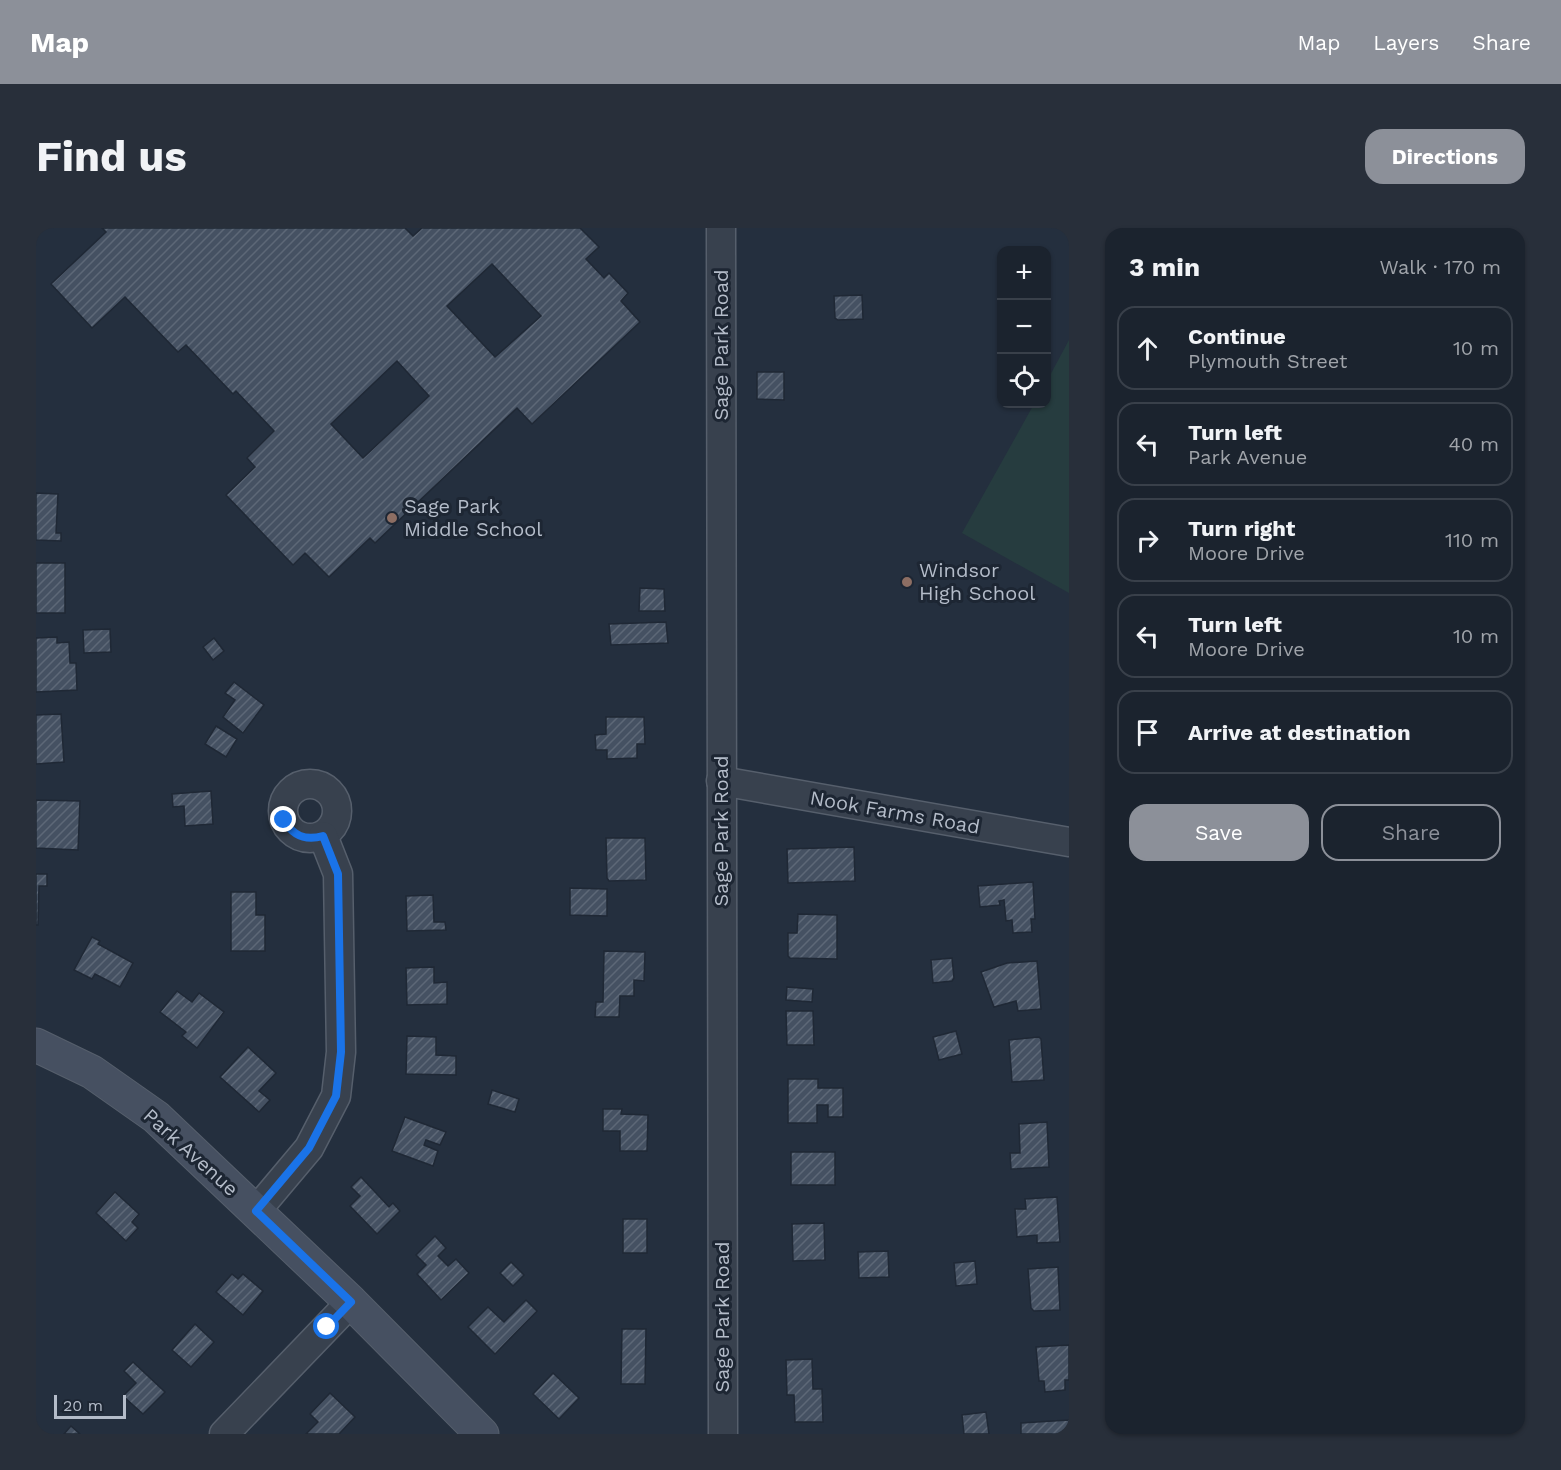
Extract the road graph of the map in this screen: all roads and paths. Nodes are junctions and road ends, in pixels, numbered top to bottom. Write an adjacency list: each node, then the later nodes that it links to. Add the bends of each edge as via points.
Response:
1 (721, 228): 2 (street, Sage Park Road)
2 (721, 782): 4 (street, Nook Farms Road); 10 (street, Sage Park Road)
3 (323, 836): 6 (street, via 338,874 341,1052 336,1096 309,1148)
4 (1069, 842)
5 (36, 1045): 6 (main road, Park Avenue, via 92,1072 156,1117)
6 (256, 1211): 7 (main road, Park Avenue)
7 (351, 1302): 8 (street); 9 (main road, Park Avenue)
8 (224, 1434)
9 (482, 1434)
10 (723, 1434)

